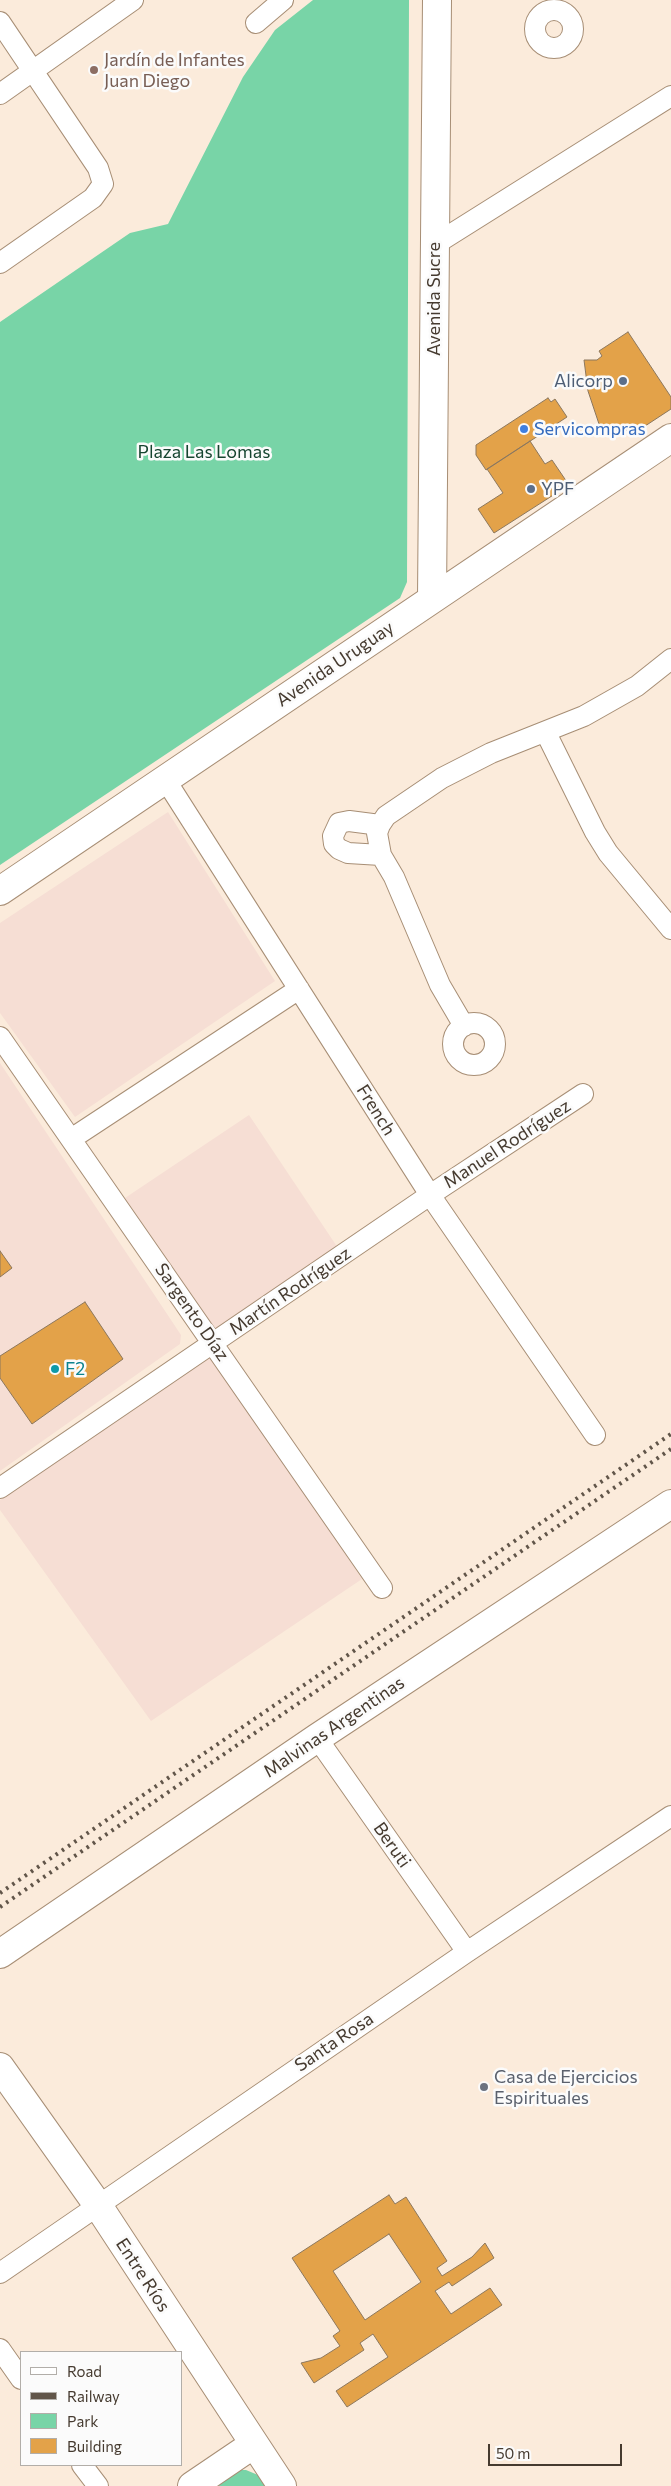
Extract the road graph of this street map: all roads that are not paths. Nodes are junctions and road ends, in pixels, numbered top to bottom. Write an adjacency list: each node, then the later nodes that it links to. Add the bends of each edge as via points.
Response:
1 (133, 0): 6 (street)
2 (283, 0): 5 (street)
3 (437, 0): 9 (main road, Avenida Sucre)
4 (0, 22): 6 (street)
5 (256, 23)
6 (34, 71): 7 (street); 10 (street, via 98,168 103,184 93,198)
7 (0, 94)
8 (671, 96): 9 (street)
9 (434, 245): 12 (main road, Avenida Sucre)
10 (0, 263)
11 (671, 438): 12 (main road, Avenida Uruguay)
12 (432, 598): 15 (main road, Avenida Uruguay)
13 (671, 659): 14 (street, via 636,686 584,716)
14 (546, 733): 16 (street, via 491,753 442,778 386,816); 19 (street, via 608,853)
15 (165, 779): 18 (main road, Avenida Uruguay); 20 (street, French)
16 (380, 825): 17 (street, via 377,833); 17 (street, via 340,823 333,836 338,849 348,853)
17 (381, 855): 21 (street, via 394,877 440,985)
18 (0, 891)
19 (671, 930)
20 (299, 988): 24 (street); 25 (street, French)
21 (464, 1026)
22 (0, 1037): 24 (street, Sargento Díaz)
23 (583, 1094): 25 (street, Manuel Rodríguez)
24 (72, 1139): 26 (street, Sargento Díaz)
25 (430, 1194): 26 (street, Martín Rodríguez); 27 (street, French)
26 (214, 1343): 28 (street, Martín Rodríguez); 30 (street, Sargento Díaz)
27 (595, 1435)
28 (0, 1488)
29 (671, 1504): 31 (main road, Malvinas Argentinas)
30 (382, 1588)
31 (317, 1738): 33 (street, Beruti); 34 (main road, Malvinas Argentinas)
32 (671, 1816): 33 (street, Santa Rosa)
33 (466, 1952): 36 (street, Santa Rosa)
34 (0, 1954)
35 (0, 2067): 36 (main road, Entre Ríos)
36 (97, 2204): 37 (street, Santa Rosa); 40 (main road, Entre Ríos)
37 (0, 2273)
38 (0, 2349): 39 (street)
39 (20, 2378)
40 (254, 2444): 43 (main road); 44 (main road, Entre Ríos)
41 (83, 2466): 42 (street)
42 (98, 2486)
43 (192, 2486)
44 (282, 2486)

